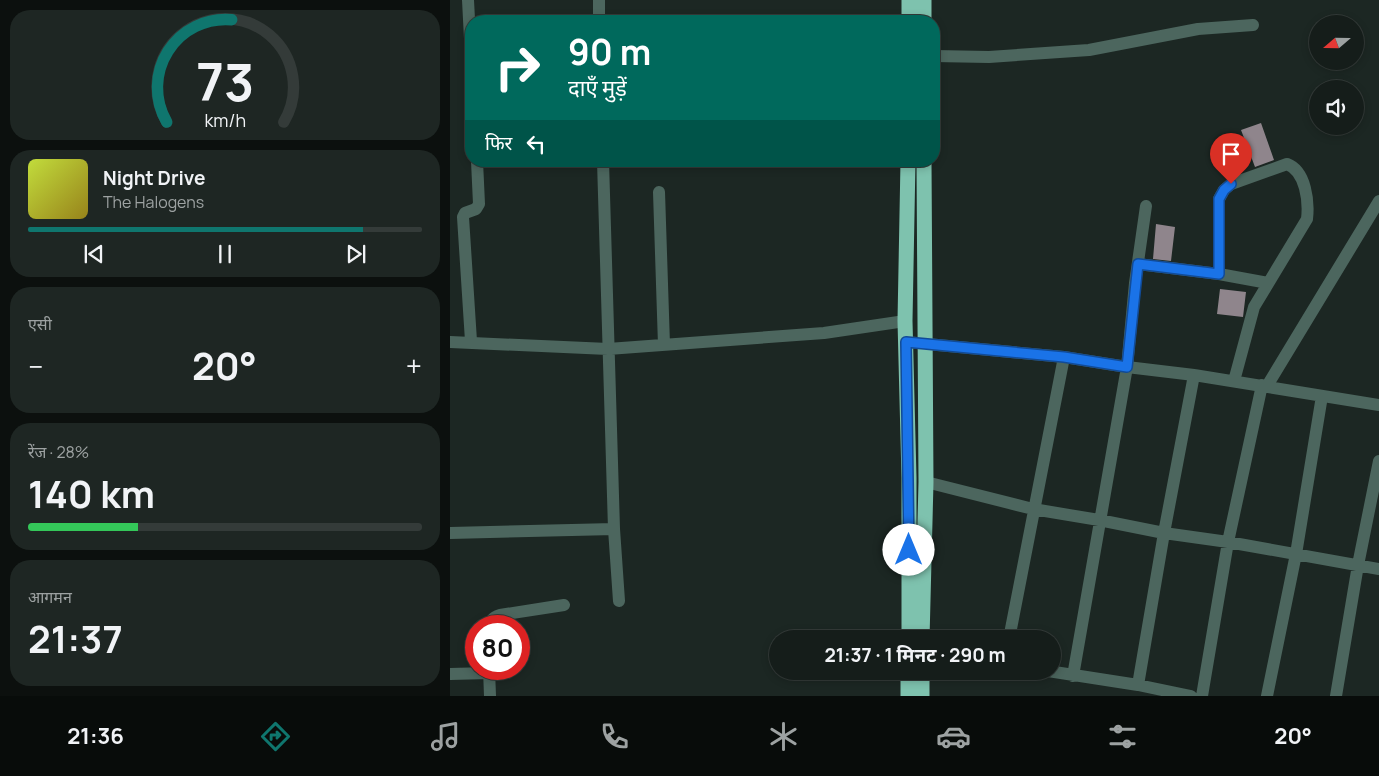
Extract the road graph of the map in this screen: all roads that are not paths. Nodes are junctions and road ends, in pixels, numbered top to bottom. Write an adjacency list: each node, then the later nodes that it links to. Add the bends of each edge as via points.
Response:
1 (468, 0): 5 (street)
2 (599, 0): 6 (street)
3 (909, 0): 7 (highway)
4 (924, 0): 8 (highway)
5 (469, 15)
6 (599, 15)
7 (909, 15)
8 (924, 15)
9 (1253, 25): 10 (street, via 1198,29 1089,50 990,57)
10 (940, 56)
11 (476, 167): 23 (street, via 479,204 464,217)
12 (603, 167): 27 (street)
13 (908, 167): 21 (highway)
14 (924, 167): 25 (highway)
15 (659, 192): 26 (street)
16 (1379, 201): 32 (street)
17 (1146, 206): 18 (street)
18 (1138, 264): 19 (street); 29 (street)
19 (1219, 274): 20 (street); 20 (street, via 1219,199 1224,190 1231,184 1287,164 1300,175 1308,210 1306,219)
20 (1268, 283): 31 (street, via 1254,307)
21 (906, 321): 24 (highway); 26 (street, via 824,333)
22 (450, 342): 23 (street)
23 (471, 342): 27 (street)
24 (906, 342): 25 (street); 49 (highway)
25 (925, 344): 28 (street); 36 (highway)
26 (664, 345): 27 (street)
27 (608, 349): 39 (street)
28 (1064, 357): 29 (street); 37 (street)
29 (1127, 367): 30 (street); 38 (street)
30 (1194, 375): 31 (street); 41 (street)
31 (1234, 381): 32 (street)
32 (1265, 386): 33 (street); 42 (street)
33 (1322, 396): 34 (street); 43 (street)
34 (1379, 405)
35 (1379, 461): 44 (street)
36 (926, 482): 37 (street); 50 (highway)
37 (1033, 509): 38 (street); 51 (street)
38 (1099, 520): 41 (street); 55 (street)
39 (614, 529): 40 (street); 46 (street)
40 (450, 533)
41 (1164, 533): 42 (street); 59 (street)
42 (1228, 542): 43 (street); 64 (street)
43 (1296, 554): 44 (street); 65 (street)
44 (1358, 565): 45 (street); 66 (street)
45 (1379, 569)
46 (619, 601)
47 (564, 605): 48 (street)
48 (500, 615)
49 (909, 630)
50 (922, 630)
51 (1011, 630)
52 (465, 673): 53 (street)
53 (450, 674)
54 (1061, 674): 55 (street)
55 (1073, 676): 59 (street)
56 (489, 680): 60 (street)
57 (908, 680): 61 (highway)
58 (922, 680): 62 (highway)
59 (1138, 685): 63 (street)
60 (490, 696)
61 (908, 696)
62 (922, 696)
63 (1191, 696)
64 (1202, 696)
65 (1267, 696)
66 (1336, 696)

